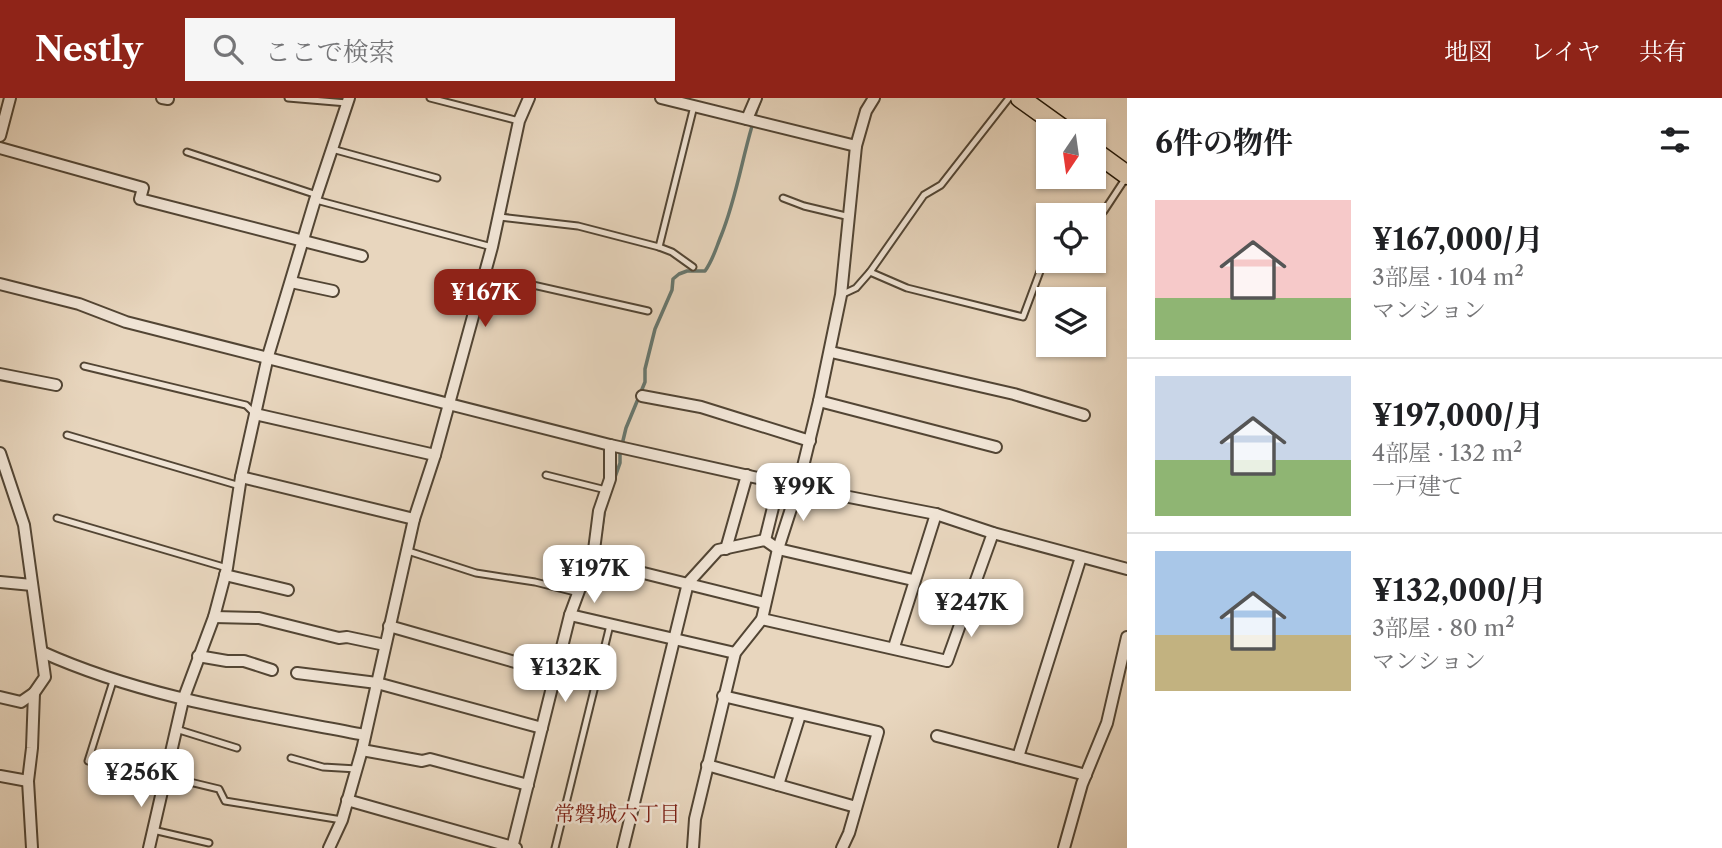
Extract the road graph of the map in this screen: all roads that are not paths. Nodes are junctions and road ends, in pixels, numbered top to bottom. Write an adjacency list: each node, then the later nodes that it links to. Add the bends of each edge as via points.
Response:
1 (10, 98): 15 (street)
2 (288, 98): 10 (lane)
3 (430, 98): 14 (lane)
4 (529, 98): 14 (street)
5 (661, 98): 11 (street)
6 (756, 98): 12 (street)
7 (874, 98): 16 (street)
8 (1009, 98): 33 (lane, via 941,185 923,195)
9 (1020, 98): 13 (highway)
10 (348, 101): 18 (street)
11 (694, 106): 12 (street); 30 (lane)
12 (747, 119): 16 (street)
13 (1049, 119)
14 (519, 121): 26 (street)
15 (0, 136)
16 (856, 146): 27 (street)
17 (0, 148): 28 (street, via 143,188 140,199)
18 (332, 149): 22 (lane); 23 (street)
19 (187, 152): 23 (lane)
20 (1106, 160): 21 (highway)
21 (1127, 176): 25 (lane)
22 (436, 178)
23 (316, 197): 28 (street); 29 (lane)
24 (783, 198): 27 (lane)
25 (1106, 208)
26 (500, 217): 29 (street); 30 (lane, via 578,226)
27 (851, 217): 39 (street)
28 (304, 243): 31 (street); 36 (street)
29 (492, 247): 35 (street)
30 (659, 247): 32 (lane)
31 (362, 256)
32 (693, 267)
33 (870, 272): 34 (lane, via 907,288 1023,317); 39 (lane)
34 (1039, 273)
35 (484, 274): 40 (lane); 48 (street)
36 (291, 282): 38 (street); 42 (street)
37 (0, 284): 42 (street, via 79,304 115,319)
38 (333, 291)
39 (842, 295): 41 (street)
40 (648, 311)
41 (831, 352): 47 (street); 50 (street)
42 (268, 356): 48 (street); 49 (street)
43 (84, 366): 49 (lane, via 246,405)
44 (0, 374): 45 (street)
45 (56, 386)
46 (642, 396): 52 (street, via 701,407)
47 (820, 401): 52 (street); 54 (street)
48 (448, 402): 53 (street); 56 (street)
49 (255, 414): 56 (street); 59 (street)
50 (1084, 415)
51 (67, 435): 59 (lane)
52 (810, 441): 62 (street)
53 (610, 445): 58 (street); 63 (street)
54 (996, 447)
55 (0, 453): 61 (street)
56 (435, 455): 66 (street)
57 (546, 475): 63 (lane)
58 (747, 475): 60 (street); 70 (street)
59 (241, 482): 66 (street); 75 (street)
60 (779, 483): 62 (street); 68 (street)
61 (6, 486): 79 (street, via 24,525)
62 (798, 487): 64 (street); 69 (street)
63 (606, 490): 73 (street)
64 (936, 514): 67 (street); 76 (street)
65 (57, 518): 75 (lane)
66 (414, 519): 71 (street)
67 (993, 533): 72 (street); 91 (street, via 947,661)
68 (765, 540): 69 (street); 70 (street)
69 (778, 548): 76 (street); 82 (street)
70 (726, 549): 78 (street, via 718,551)
71 (408, 551): 81 (lane, via 476,573); 87 (street)
72 (1081, 557): 74 (street); 111 (street)
73 (591, 560): 78 (street); 81 (street)
74 (1127, 569)
75 (226, 572): 80 (street); 84 (street)
76 (913, 580): 91 (street)
77 (0, 582): 79 (street)
78 (688, 583): 82 (street); 89 (street)
79 (32, 585): 92 (street)
80 (288, 590)
81 (579, 593): 83 (street)
82 (764, 603): 85 (street)
83 (570, 615): 86 (street); 95 (street)
84 (214, 617): 90 (street, via 259,618); 94 (street)
85 (762, 619): 91 (street); 93 (street)
86 (610, 625): 89 (street); 131 (lane)
87 (389, 626): 90 (street); 95 (street, via 522,664)
88 (1127, 637): 116 (street, via 1107,723)
89 (674, 639): 93 (street); 132 (street)
90 (385, 645): 99 (street)
91 (894, 648)
92 (42, 652): 98 (street, via 81,670); 100 (street, via 45,677)
93 (735, 653): 101 (street)
94 (198, 656): 96 (street, via 244,660); 103 (street)
95 (557, 668): 105 (street)
96 (272, 670)
97 (297, 673): 99 (street)
98 (114, 678): 103 (street); 113 (lane)
99 (377, 683): 105 (street); 107 (street)
100 (34, 693): 102 (street, via 20,702); 119 (street)
101 (723, 696): 104 (street); 114 (street)
102 (0, 697)
103 (183, 700): 106 (street); 107 (street)
104 (800, 715): 121 (street); 123 (street, via 878,732)
105 (542, 728): 120 (street)
106 (176, 729): 109 (lane); 118 (street)
107 (365, 734): 110 (street)
108 (937, 736): 111 (street)
109 (237, 748)
110 (362, 750): 115 (street); 120 (street, via 430,759)
111 (1018, 757): 116 (street)
112 (291, 758): 115 (lane, via 323,767)
113 (88, 761)
114 (707, 765): 121 (street); 133 (street)
115 (356, 769): 122 (street)
116 (1086, 775): 135 (street)
117 (0, 776): 119 (street)
118 (165, 776): 124 (lane, via 219,789 225,801); 125 (street)
119 (27, 781): 128 (street)
120 (528, 785): 127 (street)
121 (778, 785): 123 (street)
122 (347, 800): 124 (street); 127 (street)
123 (856, 807): 134 (street)
124 (342, 820): 130 (street)
125 (153, 830): 126 (lane); 129 (street)
126 (209, 843)
127 (514, 847)
128 (32, 848)
129 (149, 848)
130 (329, 848)
131 (555, 848)
132 (623, 848)
133 (693, 848)
134 (842, 848)
135 (1064, 848)

